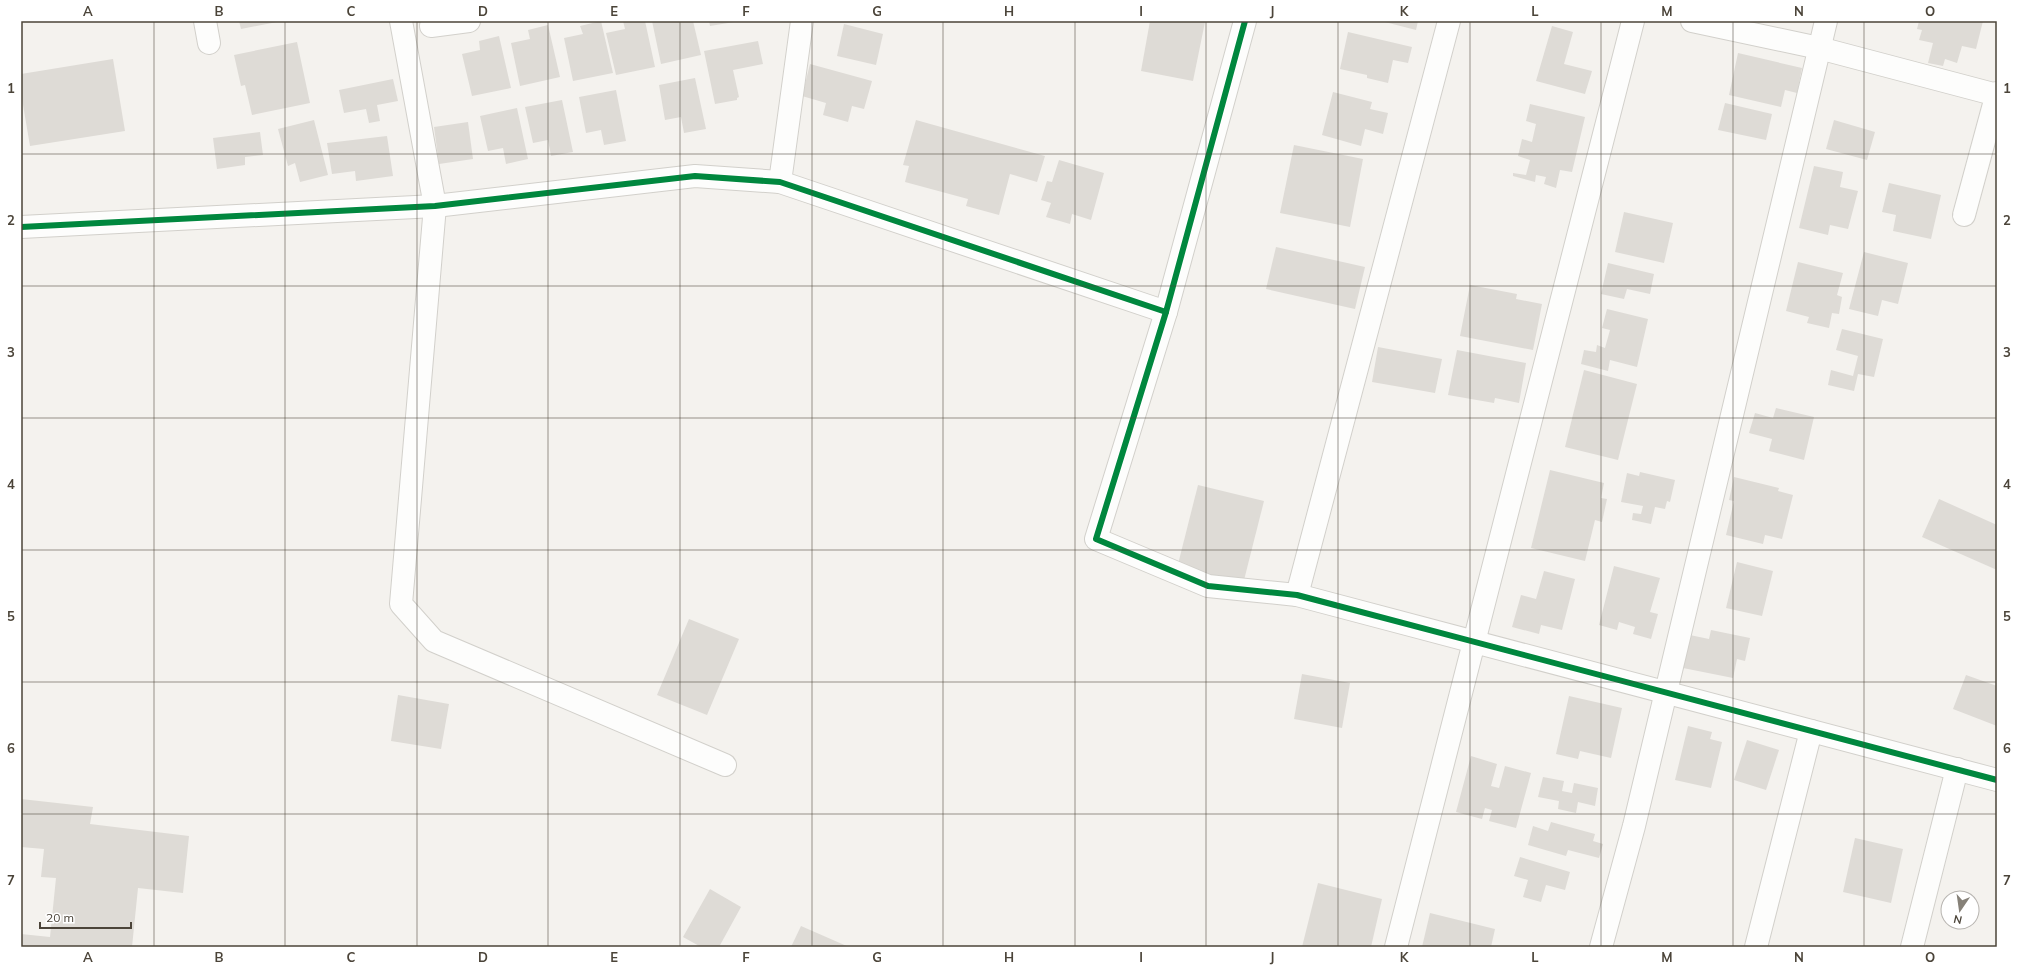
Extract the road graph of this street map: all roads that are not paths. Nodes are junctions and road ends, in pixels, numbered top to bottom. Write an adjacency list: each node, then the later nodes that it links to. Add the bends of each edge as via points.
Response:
1 (205, 21): 11 (street)
2 (401, 21): 15 (street)
3 (468, 21): 10 (street)
4 (802, 21): 14 (street)
5 (1245, 21): 18 (street)
6 (1449, 21): 19 (street)
7 (1633, 21): 20 (street)
8 (1692, 21): 12 (street)
9 (1826, 21): 12 (street)
10 (431, 26)
11 (209, 43)
12 (1819, 48): 13 (street); 21 (street)
13 (1997, 94): 16 (street)
14 (780, 182): 15 (street, via 695,176); 18 (street)
15 (435, 206): 17 (street); 23 (street, via 401,604 434,641)
16 (1964, 215)
17 (21, 227)
18 (1166, 312): 19 (street, via 1096,539 1208,586)
19 (1297, 595): 20 (street)
20 (1474, 642): 21 (street); 26 (street)
21 (1666, 692): 22 (street); 27 (street, via 1634,826)
22 (1811, 731): 24 (street); 28 (street)
23 (725, 765)
24 (1957, 769): 25 (street); 29 (street)
25 (1997, 780)
26 (1396, 947)
27 (1601, 947)
28 (1756, 947)
29 (1912, 947)

